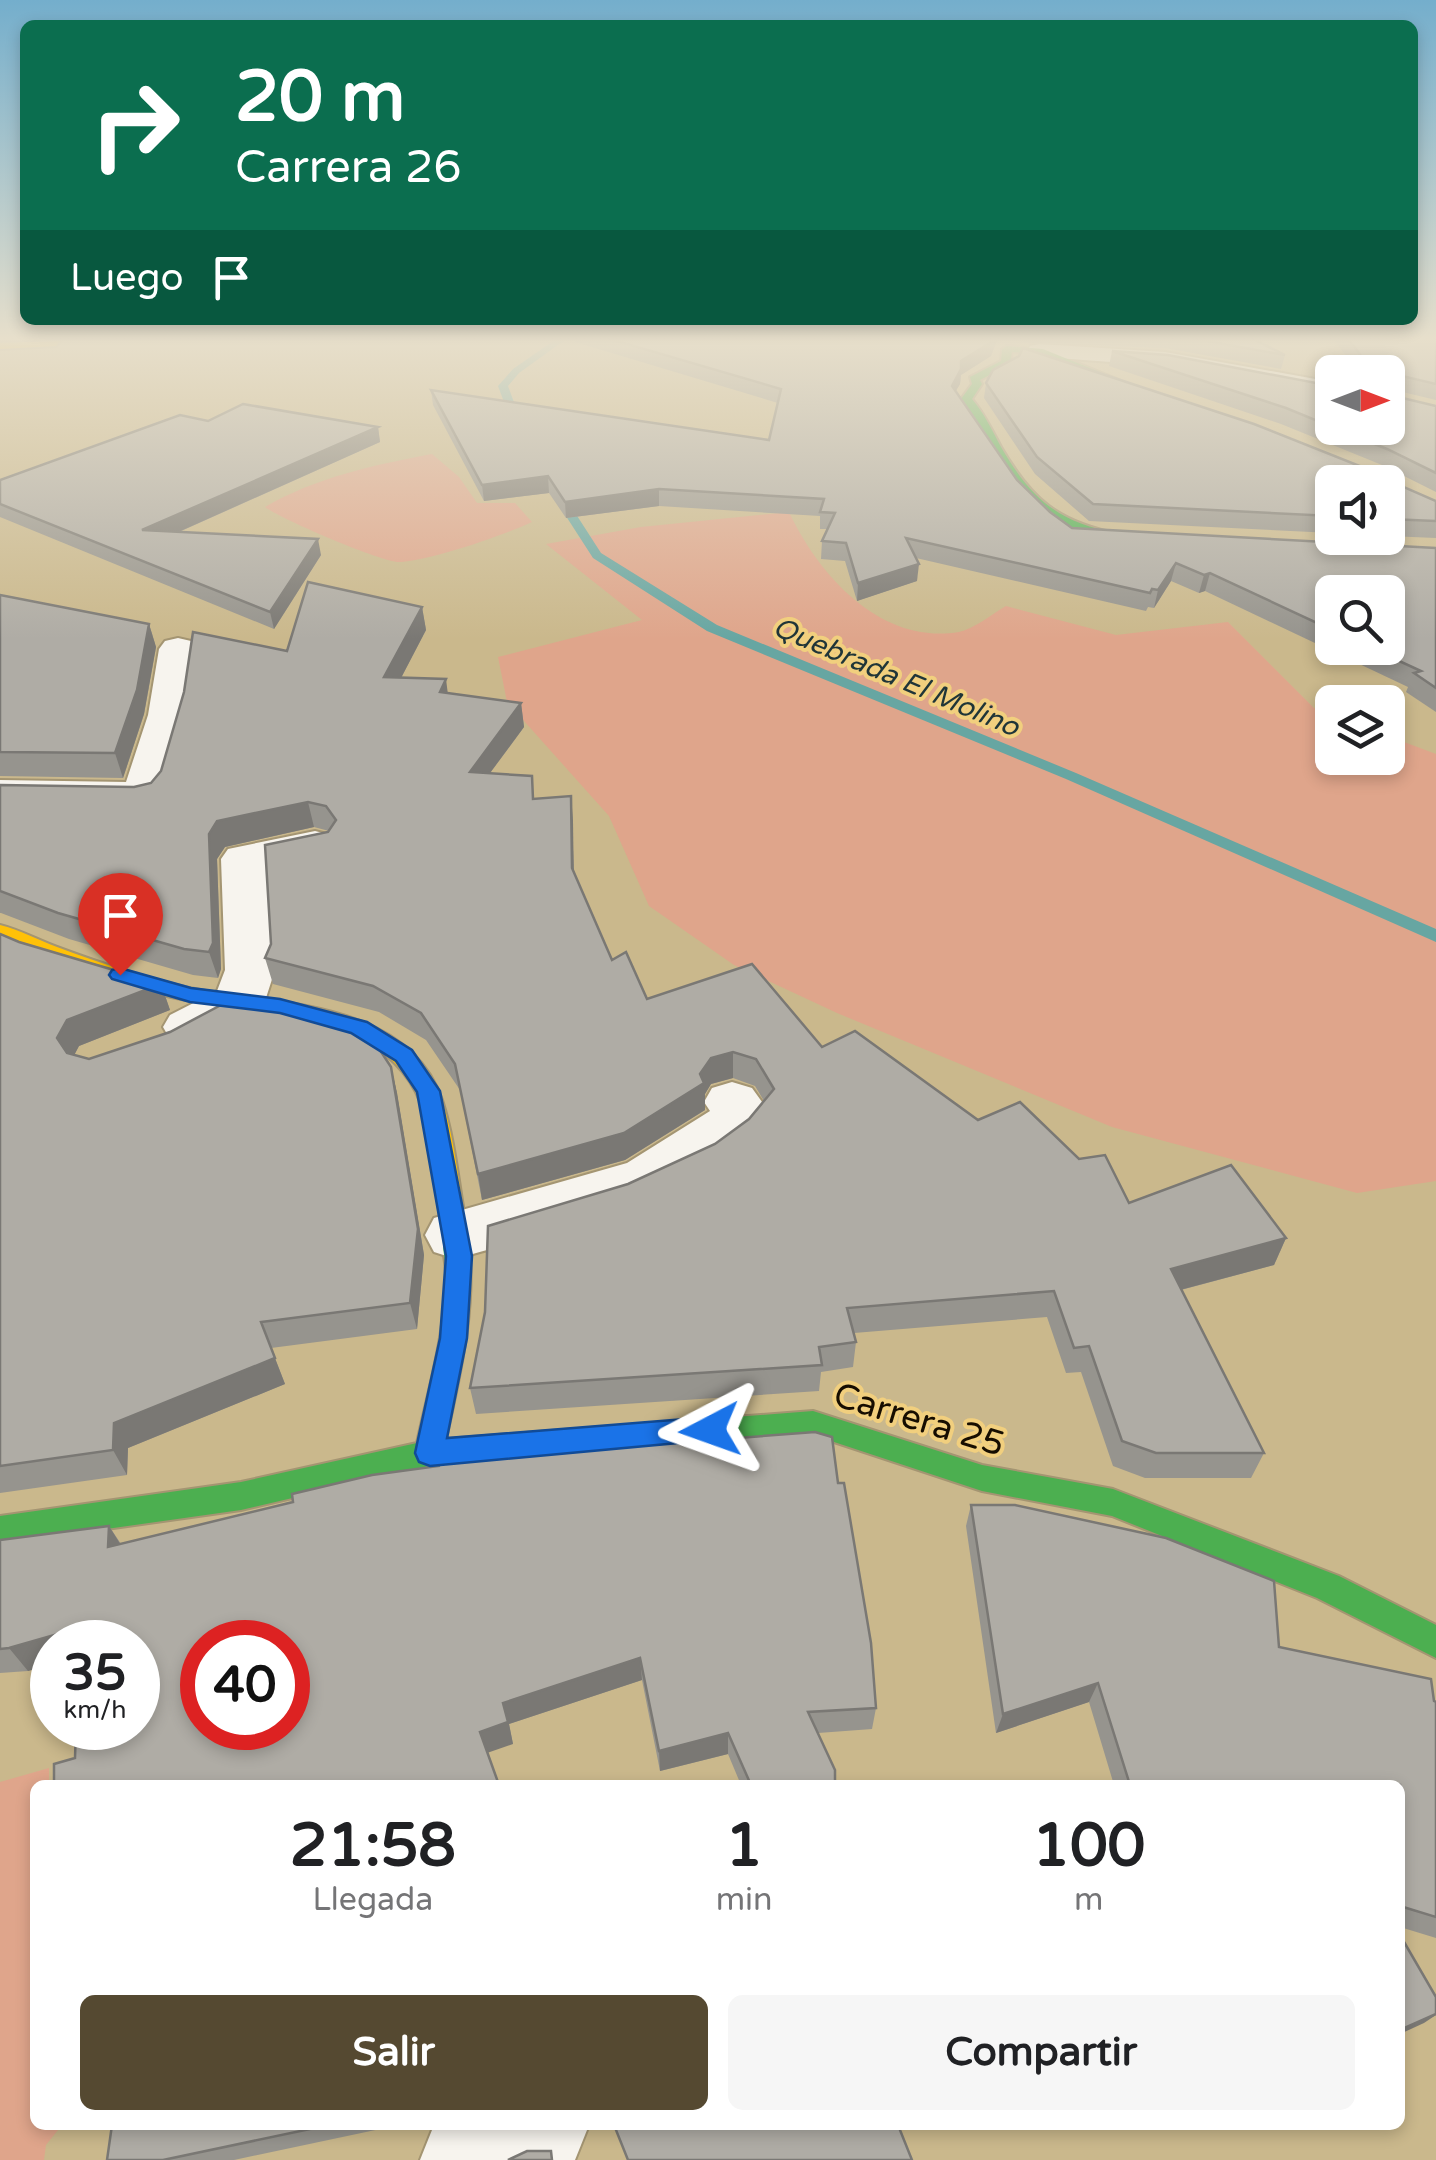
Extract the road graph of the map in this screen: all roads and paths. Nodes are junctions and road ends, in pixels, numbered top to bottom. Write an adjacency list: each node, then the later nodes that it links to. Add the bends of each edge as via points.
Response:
1 (991, 438): 2 (street, via 1057,520 1080,534)
2 (1131, 539)
3 (178, 648): 4 (street, via 168,715 143,796)
4 (0, 792)
5 (315, 845): 7 (street, via 244,859 250,970)
6 (0, 931): 7 (street, via 67,960 190,995)
7 (238, 1001): 8 (street); 10 (street, via 359,1028 404,1056 428,1091)
8 (145, 1047)
9 (732, 1102): 10 (street, via 742,1113 734,1123 646,1180)
10 (456, 1235): 11 (street, via 453,1338)
11 (430, 1453): 12 (street, Carrera 25, via 241,1496); 13 (street, Carrera 25, via 813,1423 982,1478 1114,1503 1328,1587)
12 (0, 1530)
13 (1436, 1642)
14 (530, 2130): 15 (street)
15 (470, 2160)

